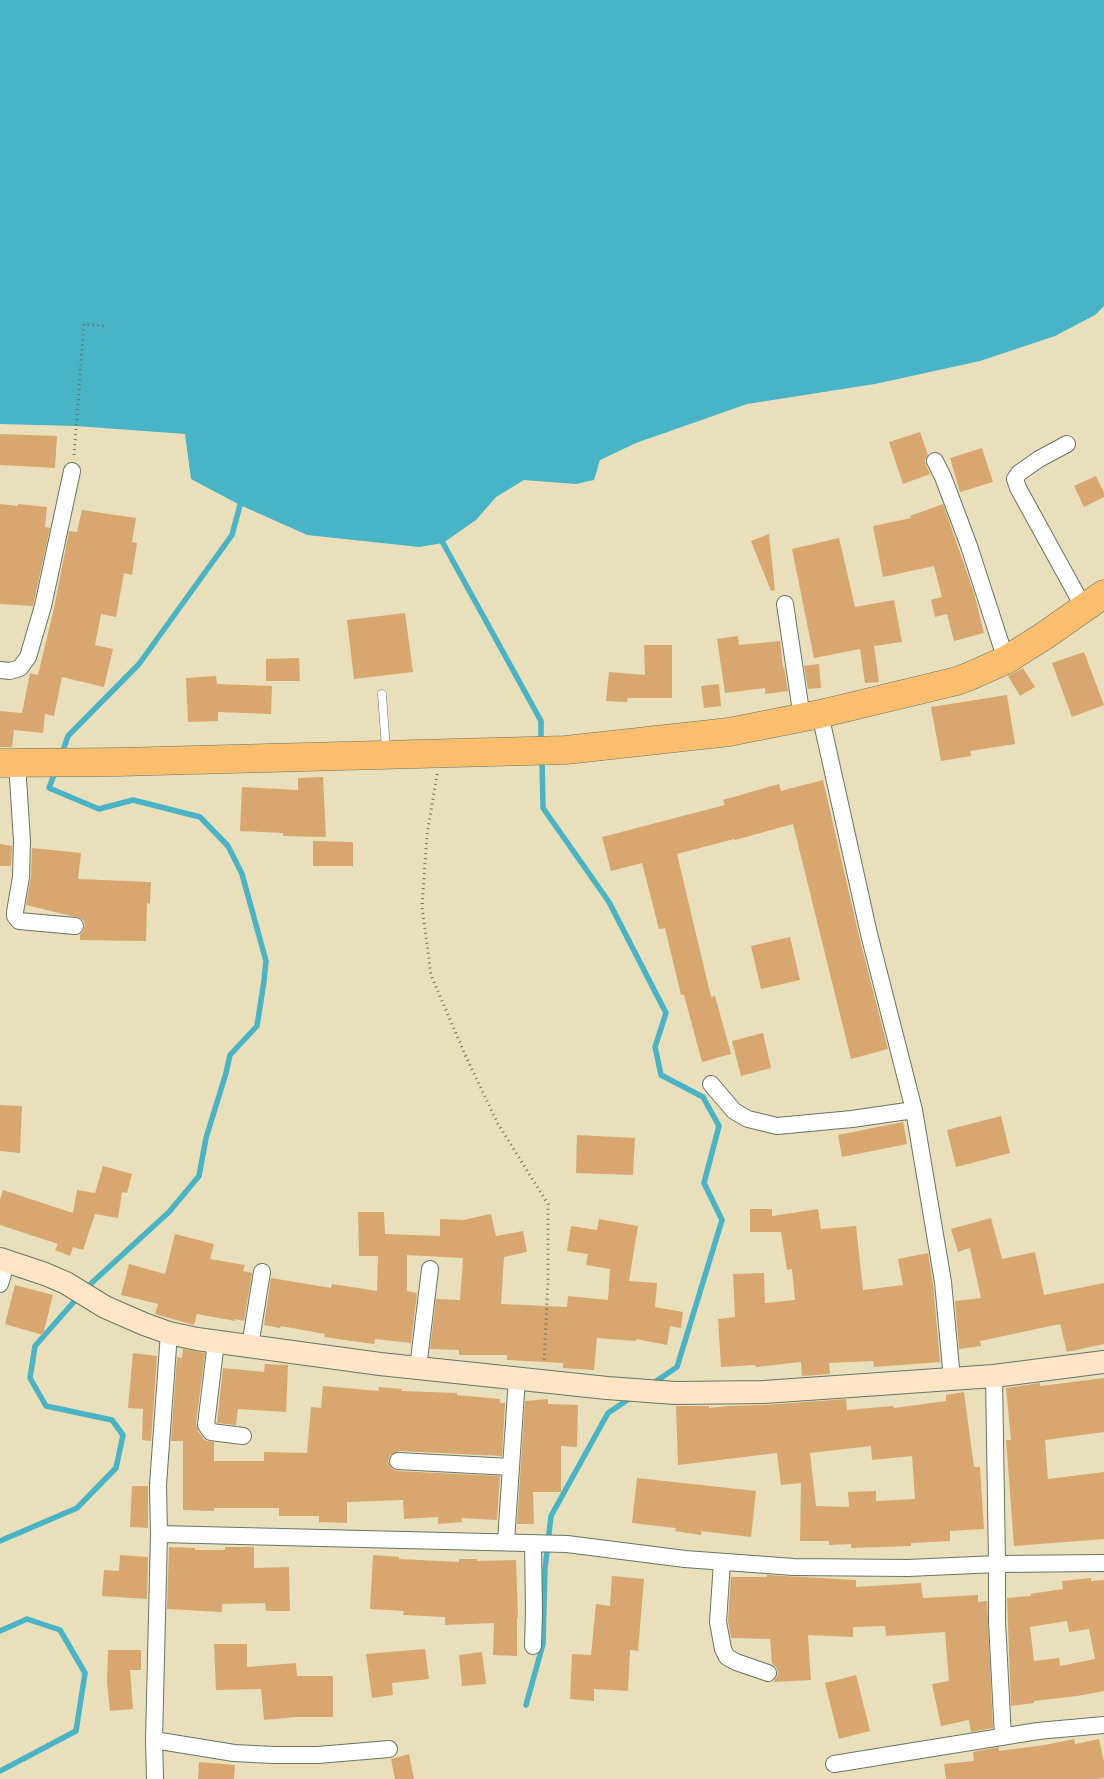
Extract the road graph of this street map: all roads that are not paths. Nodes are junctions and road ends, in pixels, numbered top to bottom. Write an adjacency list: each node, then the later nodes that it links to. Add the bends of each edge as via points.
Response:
1 (1066, 444): 4 (street, via 1019,473 1015,480)
2 (935, 460): 6 (street, via 969,546)
3 (72, 471): 7 (street, via 43,606 30,650 20,668)
4 (1094, 601): 6 (highway)
5 (785, 604): 9 (street)
6 (1006, 660): 9 (highway, via 957,681)
7 (0, 670)
8 (382, 694): 10 (lane)
9 (811, 716): 10 (highway, via 697,736 566,750); 14 (street)
10 (386, 754): 11 (highway)
11 (17, 763): 12 (street, via 22,841 15,916 19,920)
12 (75, 926)
13 (711, 1084): 14 (street, via 734,1111 748,1120 777,1126)
14 (914, 1110): 26 (street, via 943,1282)
15 (4, 1260): 18 (street); 19 (street, via 45,1274 105,1307)
16 (430, 1269): 23 (street)
17 (262, 1272): 21 (street)
18 (0, 1284)
19 (169, 1333): 20 (street); 30 (street, via 158,1475)
20 (216, 1342): 21 (street); 27 (street, via 206,1425 211,1432)
21 (250, 1346): 23 (street)
22 (1104, 1362): 24 (street)
23 (418, 1368): 25 (street)
24 (994, 1376): 26 (street); 35 (street)
25 (517, 1378): 26 (street, via 675,1393 764,1392); 29 (street)
26 (952, 1379)
27 (243, 1436)
28 (398, 1461): 29 (street)
29 (511, 1467): 31 (street)
30 (159, 1534): 31 (street); 40 (street)
31 (506, 1542): 32 (street)
32 (538, 1543): 33 (street); 36 (street)
33 (722, 1562): 35 (street, via 794,1567 908,1568); 37 (street, via 718,1622 723,1649 727,1657 736,1662)
34 (1104, 1563): 35 (street)
35 (997, 1564): 39 (street, via 996,1622)
36 (533, 1646)
37 (768, 1673)
38 (1104, 1725): 39 (street)
39 (1003, 1737): 42 (street)
40 (154, 1740): 41 (street, via 234,1753 273,1755); 43 (street)
41 (389, 1749)
42 (834, 1764)
43 (155, 1779)

